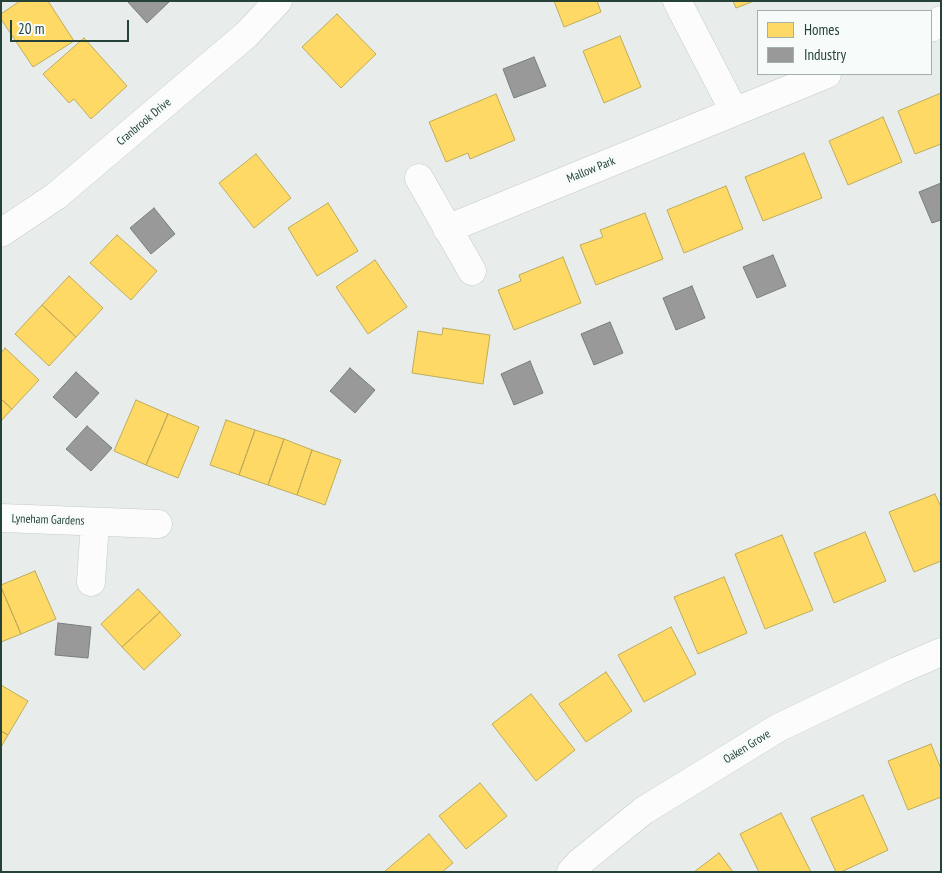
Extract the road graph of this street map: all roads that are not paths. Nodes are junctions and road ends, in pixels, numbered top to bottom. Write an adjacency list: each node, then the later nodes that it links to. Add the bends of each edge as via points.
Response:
1 (278, 1): 7 (street, Cranbrook Drive, via 246,35 56,196)
2 (677, 1): 4 (street)
3 (824, 75): 4 (street, Mallow Park)
4 (734, 111): 6 (street, Mallow Park)
5 (419, 178): 6 (street)
6 (448, 229): 8 (street)
7 (1, 233)
8 (472, 271)
9 (1, 518): 10 (street, Lyneham Gardens)
10 (95, 522): 11 (street, Lyneham Gardens); 12 (street, Lyneham Gardens)
11 (158, 524)
12 (91, 582)
13 (941, 652): 14 (street, Oaken Grove, via 778,728 644,811)
14 (570, 872)

